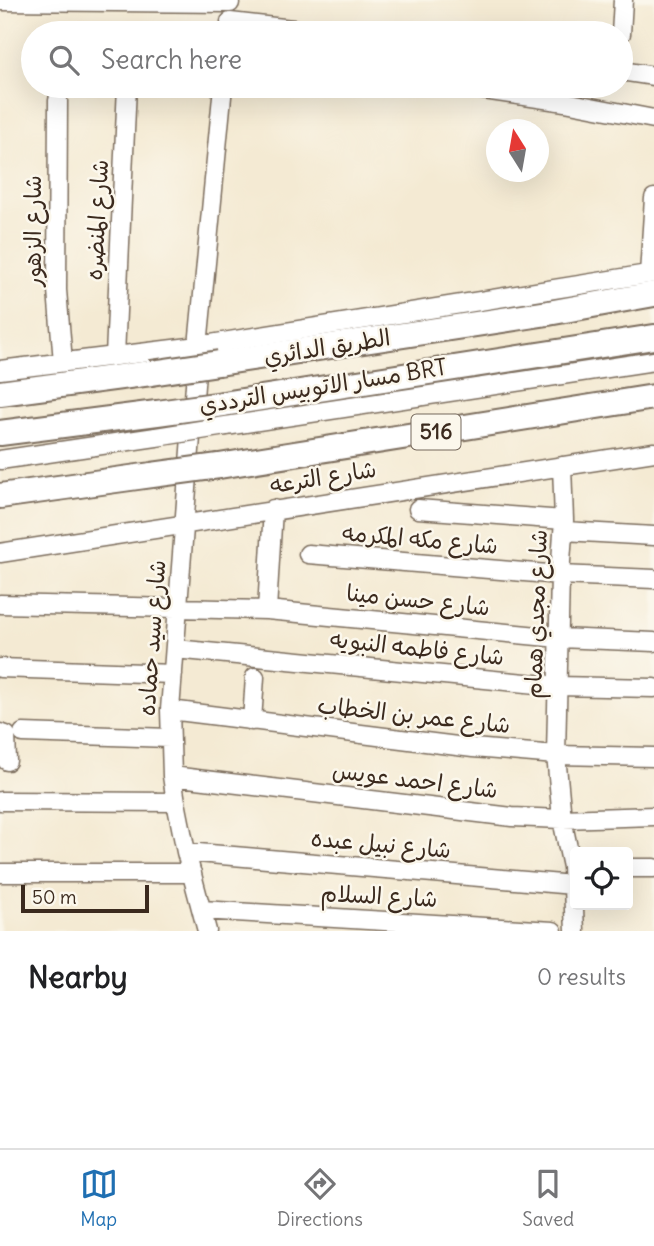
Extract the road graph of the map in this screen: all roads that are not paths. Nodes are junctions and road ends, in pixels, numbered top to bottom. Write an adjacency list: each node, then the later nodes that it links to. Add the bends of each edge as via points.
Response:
1 (623, 0): 6 (street)
2 (0, 1): 3 (street); 4 (street)
3 (231, 1): 5 (street)
4 (0, 8)
5 (230, 21)
6 (622, 21)
7 (633, 73): 8 (street)
8 (654, 76)
9 (126, 98): 18 (street, شارع المنضره)
10 (222, 98): 17 (street, شارع سيد حماده)
11 (534, 98): 13 (street)
12 (58, 100): 20 (street, شارع الزهور, via 57,290)
13 (654, 119)
14 (654, 198): 15 (street)
15 (652, 281): 17 (street); 22 (highway, الطريق الدائري, bridge, via 548,313)
16 (654, 337): 24 (highway, الطريق الدائري)
17 (198, 346): 18 (street); 33 (street, شارع سيد حماده)
18 (115, 356): 20 (street)
19 (654, 361): 24 (street, مسار الاتوبيس الترددي BRT)
20 (63, 362): 21 (street)
21 (0, 370)
22 (0, 393)
23 (654, 397): 30 (highway, 516, bridge)
24 (225, 415): 25 (highway, الطريق الدائري, bridge)
25 (156, 425): 26 (highway, الطريق الدائري); 28 (street)
26 (0, 433)
27 (654, 452): 29 (street, شارع الترعه)
28 (0, 460)
29 (562, 466): 31 (street, شارع الترعه); 34 (street, شارع مجدي همام)
30 (0, 496)
31 (273, 509): 33 (street, شارع الترعه); 42 (street)
32 (418, 509): 34 (street)
33 (186, 523): 36 (street, شارع الترعه); 41 (street, شارع سيد حماده)
34 (564, 526): 35 (street); 38 (street, شارع مجدي همام)
35 (654, 536)
36 (0, 552)
37 (308, 554): 38 (street, شارع مكه المكرمه)
38 (560, 575): 39 (street, شارع مكه المكرمه); 43 (street, شارع مجدي همام)
39 (654, 579)
40 (0, 604): 41 (street, شارع حسن مينا)
41 (178, 608): 42 (street, شارع حسن مينا); 45 (street, شارع سيد حماده)
42 (268, 610): 43 (street, شارع حسن مينا)
43 (559, 638): 44 (street, شارع حسن مينا); 49 (street, شارع مجدي همام)
44 (654, 642)
45 (175, 649): 47 (street, شارع سيد حماده); 49 (street, شارع فاطمه النبويه)
46 (0, 668): 47 (street)
47 (173, 674): 51 (street, شارع سيد حماده)
48 (255, 677): 52 (street)
49 (557, 686): 50 (street, شارع فاطمه النبويه); 56 (street, شارع مجدي همام)
50 (654, 688)
51 (170, 710): 52 (street, شارع عمر بن الخطاب); 55 (street, شارع سيد حماده)
52 (252, 721): 56 (street, شارع عمر بن الخطاب)
53 (0, 733): 58 (street, via 6,735)
54 (23, 733): 55 (street)
55 (169, 738): 59 (street, شارع سيد حماده)
56 (556, 755): 57 (street, شارع عمر بن الخطاب); 63 (street, شارع مجدي همام)
57 (654, 757)
58 (6, 761)
59 (172, 776): 61 (street, شارع سيد حماده); 63 (street, شارع احمد عويس)
60 (0, 801): 61 (street)
61 (176, 802): 64 (street, شارع سيد حماده)
62 (654, 816): 63 (street, شارع احمد عويس)
63 (562, 819): 65 (street, شارع مجدي همام)
64 (186, 852): 69 (street, شارع سيد حماده); 70 (street, شارع نبيل عبده)
65 (570, 858)
66 (633, 868): 67 (street)
67 (654, 868)
68 (0, 873): 69 (street)
69 (192, 873): 71 (street, شارع سيد حماده)
70 (570, 873)
71 (202, 910): 73 (street, شارع سيد حماده); 74 (street, شارع السلام)
72 (574, 910): 75 (street, شارع مجدي همام)
73 (207, 931)
74 (553, 931)
75 (575, 931)

